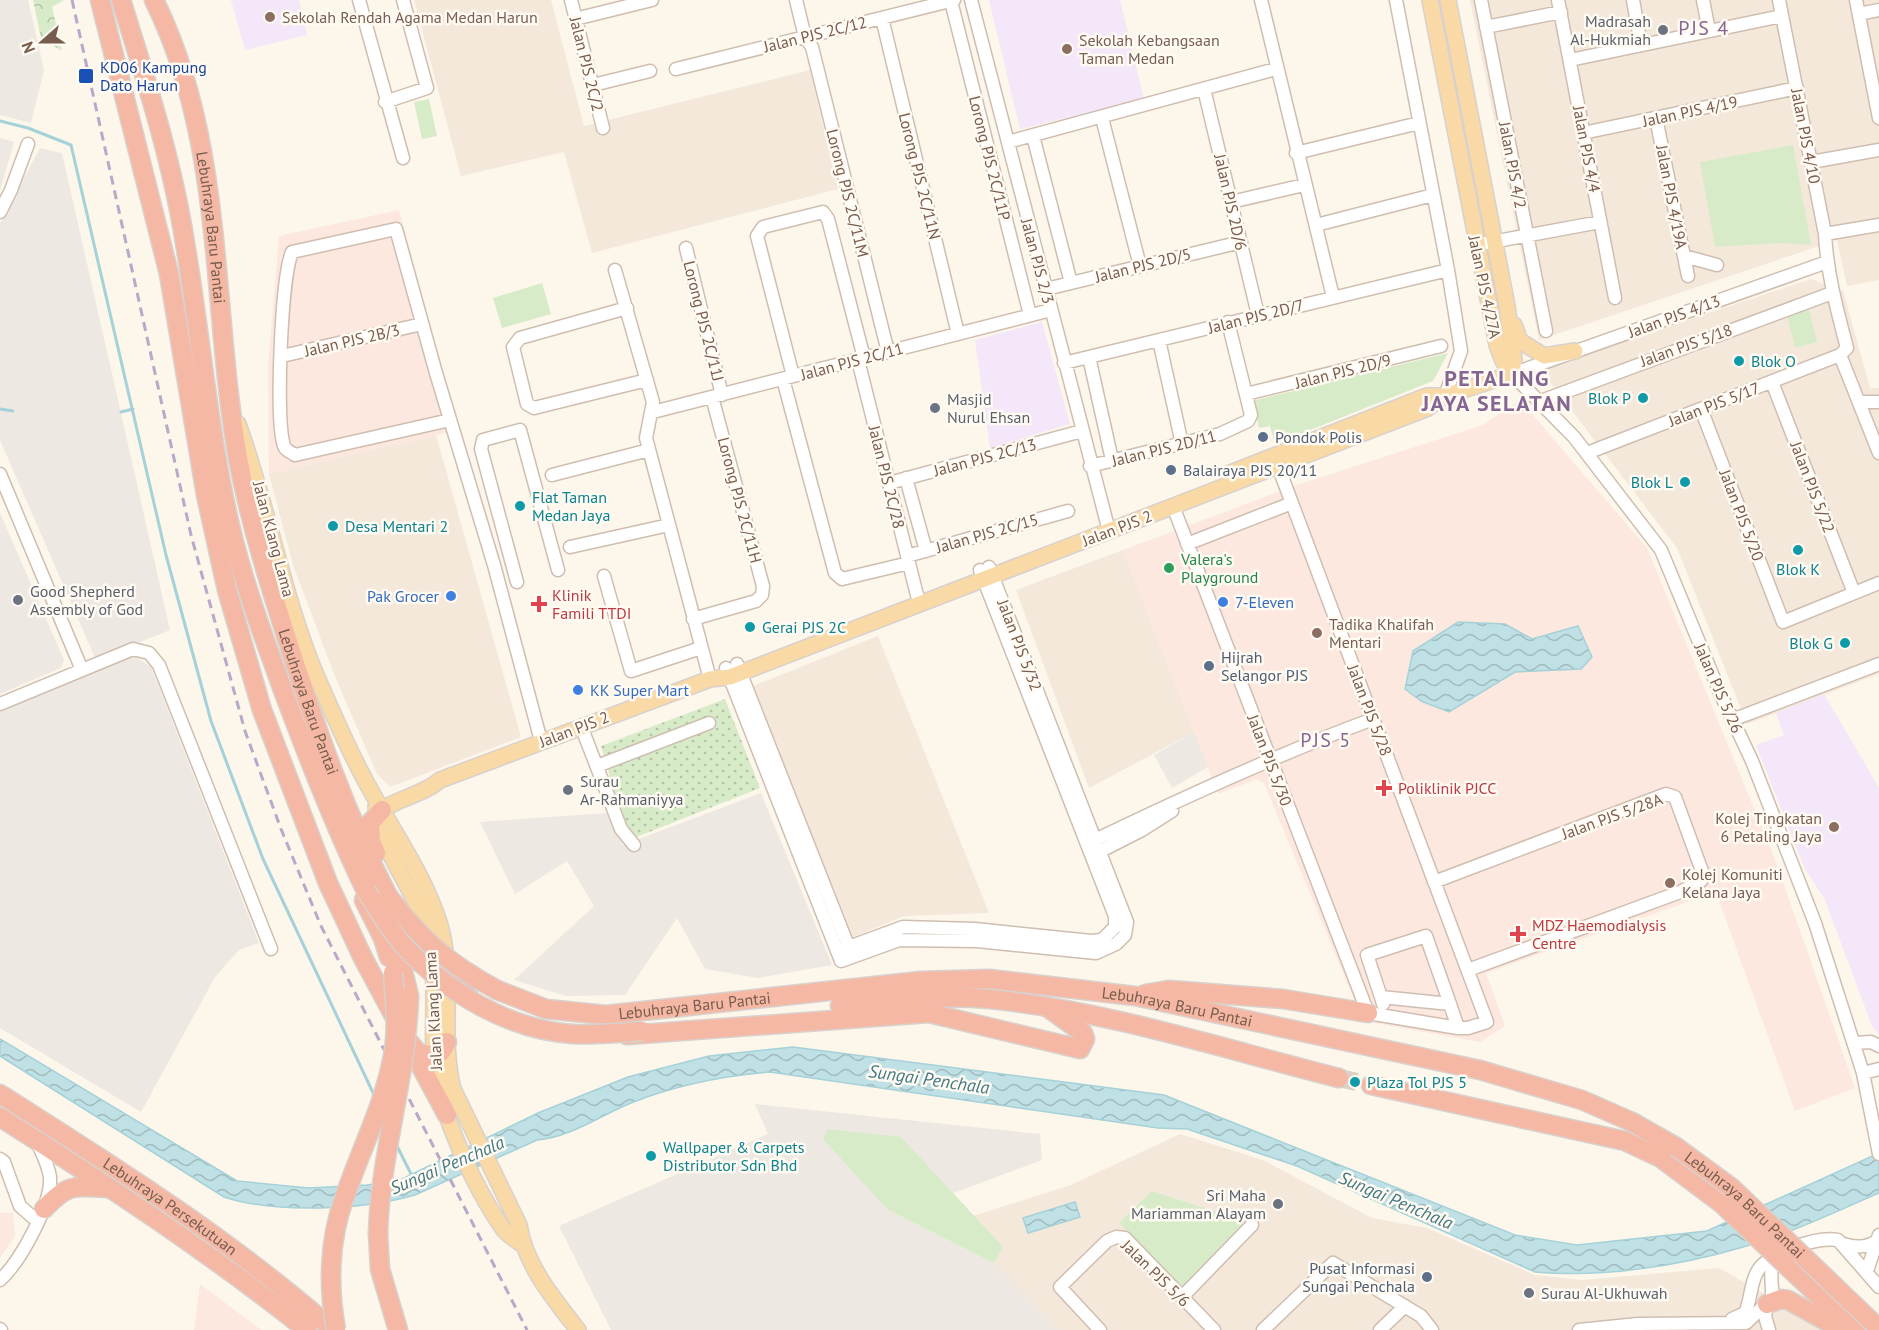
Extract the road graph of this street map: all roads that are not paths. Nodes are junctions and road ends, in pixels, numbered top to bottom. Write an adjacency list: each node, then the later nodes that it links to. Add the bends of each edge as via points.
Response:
1 (100, 0): 125 (highway, via 169,274)
2 (120, 0): 167 (highway, Lebuhraya Baru Pantai, bridge, via 157,113 173,180 212,440 234,542 260,627 340,837 366,891 403,946 459,994 478,1005 536,1028 572,1034 642,1031 926,997 988,999)
3 (154, 0): 109 (highway, Lebuhraya Baru Pantai, via 174,43 203,150)
4 (359, 0): 40 (street)
5 (403, 0): 40 (street, via 427,88)
6 (571, 0): 25 (street, Jalan PJS 2C/2)
7 (652, 0): 25 (street)
8 (796, 0): 30 (street, Lorong PJS 2C/11M)
9 (952, 0): 24 (street, Jalan PJS 2C/12); 82 (street, Lorong PJS 2C/11P)
10 (971, 0): 48 (street, Jalan PJS 2/3)
11 (1261, 0): 34 (street)
12 (1396, 0): 44 (street)
13 (1430, 0): 28 (main road, Jalan PJS 4/27A)
14 (1448, 0): 26 (main road, Jalan PJS 4/27A)
15 (1481, 0): 27 (street, Jalan PJS 4/2)
16 (1633, 0): 31 (street)
17 (1703, 0): 29 (street)
18 (1779, 0): 23 (street, Jalan PJS 4/10)
19 (1856, 0): 22 (street)
20 (1560, 6): 27 (street); 32 (street, Jalan PJS 4/4)
21 (1879, 10): 22 (street)
22 (1859, 14): 36 (street)
23 (1782, 16): 29 (street); 38 (street, Jalan PJS 4/10)
24 (882, 18): 30 (street, Jalan PJS 2C/12); 87 (street, Lorong PJS 2C/11N)
25 (575, 19): 37 (street, Jalan PJS 2C/2)
26 (1453, 25): 28 (main road, via 1442,19); 64 (main road, Jalan PJS 4/27A)
27 (1486, 27): 62 (street, Jalan PJS 4/2)
28 (1436, 30): 65 (main road, Jalan PJS 4/27A)
29 (1709, 31): 31 (street)
30 (805, 37): 33 (street, Jalan PJS 2C/12); 92 (street, Lorong PJS 2C/11M, via 812,47)
31 (1641, 45): 32 (street)
32 (1570, 60): 46 (street, Jalan PJS 4/4)
33 (676, 69)
34 (1276, 69): 39 (street); 51 (street)
35 (650, 71): 37 (street)
36 (1876, 80): 43 (street)
37 (593, 85): 45 (street, Jalan PJS 2C/2)
38 (1797, 88): 42 (street, Jalan PJS 4/19); 53 (street, Jalan PJS 4/10)
39 (1204, 89): 41 (street); 56 (street, Jalan PJS 2D/6)
40 (385, 102): 52 (street)
41 (1102, 118): 47 (street); 68 (street)
42 (1656, 118): 46 (street, Jalan PJS 4/19); 67 (street, Jalan PJS 4/19A)
43 (1879, 118)
44 (1419, 123): 51 (street); 55 (street)
45 (603, 128)
46 (1583, 133): 58 (street, Jalan PJS 4/4)
47 (1033, 136): 48 (street); 74 (street)
48 (1008, 142): 75 (street, Jalan PJS 2/3)
49 (28, 144): 57 (street)
50 (1879, 150): 53 (street)
51 (1296, 153): 54 (street)
52 (403, 158)
53 (1811, 162): 61 (street, Jalan PJS 4/10)
54 (1304, 185): 56 (street); 59 (street)
55 (1433, 195): 59 (street); 72 (street)
56 (1231, 202): 63 (street, Jalan PJS 2D/6)
57 (0, 212)
58 (1600, 222): 62 (street); 78 (street, Jalan PJS 4/4)
59 (1316, 225): 77 (street)
60 (1879, 225): 61 (street)
61 (1825, 234): 70 (street, Jalan PJS 4/10)
62 (1527, 236): 64 (street); 86 (street, Jalan PJS 4/2)
63 (1241, 242): 68 (street, Jalan PJS 2D/5); 83 (street, Jalan PJS 2D/6)
64 (1494, 242): 65 (street); 79 (main road, Jalan PJS 4/27A)
65 (1476, 245): 89 (main road, Jalan PJS 4/27A)
66 (686, 248): 104 (street, Lorong PJS 2C/11J)
67 (1684, 256): 69 (street); 73 (street, Jalan PJS 4/19A)
68 (1140, 266): 74 (street, Jalan PJS 2D/5)
69 (1717, 266)
70 (1828, 268): 76 (street, Jalan PJS 4/10); 91 (street, Jalan PJS 4/13)
71 (615, 270): 80 (street)
72 (1448, 270): 77 (street, Jalan PJS 2D/7); 105 (street, via 1461,351)
73 (1688, 276)
74 (1071, 283): 75 (street, Jalan PJS 2D/5)
75 (1046, 289): 81 (street, Jalan PJS 2/3)
76 (1832, 293): 93 (street, Jalan PJS 4/10, via 1846,348); 106 (street, Jalan PJS 5/18)
77 (1333, 297): 83 (street, Jalan PJS 2D/7)
78 (1615, 298)
79 (1507, 306): 91 (main road, via 1520,341 1526,346 1544,356); 98 (main road, Jalan PJS 4/27A)
80 (627, 308): 100 (street); 100 (street, via 520,338 513,347 527,404 534,408)
81 (1051, 310): 82 (street, Jalan PJS 2C/11); 97 (street, Jalan PJS 2/3)
82 (1030, 315): 87 (street, Jalan PJS 2C/11)
83 (1258, 315): 84 (street, Jalan PJS 2D/7)
84 (1228, 322): 88 (street, Jalan PJS 2D/7); 103 (street)
85 (422, 324): 94 (street, Jalan PJS 2B/3); 94 (street, via 396,229 292,252 283,305); 112 (street)
86 (1546, 331)
87 (958, 334): 92 (street, Jalan PJS 2C/11)
88 (1159, 340): 95 (street, Jalan PJS 2D/7); 114 (street)
89 (1497, 345): 98 (main road, Jalan PJS 4/27A, via 1503,361); 102 (main road, via 1491,368)
90 (1441, 346): 103 (street, Jalan PJS 2D/9)
91 (1575, 351): 98 (street, Jalan PJS 4/13)
92 (888, 352): 96 (street, Jalan PJS 2C/11)
93 (1840, 355): 101 (street, Jalan PJS 5/17); 107 (street)
94 (282, 356): 112 (street, via 283,442 286,450 295,455)
95 (1089, 357): 97 (street, Jalan PJS 2D/7); 118 (street)
96 (861, 359): 99 (street, Jalan PJS 2C/11); 99 (street, Jalan PJS 2C/28, via 828,219 823,212 763,227 757,236); 124 (street, Jalan PJS 2C/28)
97 (1064, 363): 113 (street, Jalan PJS 2/3)
98 (1517, 372): 102 (main road, Jalan PJS 2); 106 (street, Jalan PJS 5/26)
99 (788, 378): 104 (street, Jalan PJS 2C/11); 134 (street, Jalan PJS 2C/15, via 835,573 842,579)
100 (647, 380): 111 (street)
101 (1772, 382): 110 (street, Jalan PJS 5/17); 140 (street, Jalan PJS 5/22)
102 (1480, 384): 105 (main road, Jalan PJS 2)
103 (1246, 394): 114 (street, Jalan PJS 2D/11, via 1251,415 1248,421)
104 (717, 396): 111 (street, Jalan PJS 2C/11); 142 (street, Lorong PJS 2C/11H, via 763,586 756,601)
105 (1444, 396): 120 (main road, Jalan PJS 2, via 1428,408); 130 (main road, via 1427,396)
106 (1540, 401): 116 (street, Jalan PJS 5/26)
107 (1859, 402): 108 (street); 117 (street)
108 (1879, 402)
109 (232, 407): 156 (main road, Jalan Klang Lama, via 316,673); 163 (highway, via 232,492 253,582 286,679 391,922); 164 (highway, Lebuhraya Baru Pantai, bridge, via 238,459 268,579 351,820 388,896 435,950 458,969 546,1009 606,1015 921,981 989,979)
110 (1701, 409): 116 (street, Jalan PJS 5/17); 140 (street, Jalan PJS 5/20, via 1783,622)
111 (653, 412): 115 (street, via 647,425)
112 (450, 420): 153 (street)
113 (1082, 431): 119 (street, Jalan PJS 2/3); 123 (street, Jalan PJS 2C/13)
114 (1182, 444): 118 (street, Jalan PJS 2D/11)
115 (649, 450): 122 (street); 129 (street)
116 (1587, 453): 150 (street, Jalan PJS 5/26, via 1661,550)
117 (1879, 453)
118 (1112, 460): 119 (street, Jalan PJS 2D/11)
119 (1090, 466): 130 (street, Jalan PJS 2/3)
120 (1278, 466): 126 (street, Jalan PJS 5/28); 127 (main road, Jalan PJS 2)
121 (0, 474): 145 (street)
122 (552, 475)
123 (906, 478): 124 (street, Jalan PJS 2C/13); 133 (street)
124 (889, 483): 134 (street, Jalan PJS 2C/28)
125 (206, 495): 171 (highway, via 227,590 262,710 328,883); 206 (highway, bridge, via 307,778 333,842 383,938 393,973 394,1055 343,1201 333,1244 331,1302)
126 (1292, 503): 131 (street); 149 (street, Jalan PJS 5/28)
127 (1173, 506): 130 (main road, Jalan PJS 2); 131 (street, Jalan PJS 5/30)
128 (1068, 511): 133 (street, Jalan PJS 2C/15)
129 (669, 525): 132 (street); 142 (street)
130 (1107, 527): 136 (main road, Jalan PJS 2)
131 (1187, 544): 154 (street, Jalan PJS 5/30)
132 (570, 548)
133 (926, 551): 134 (street, Jalan PJS 2C/15)
134 (908, 559): 141 (street, Jalan PJS 2C/28)
135 (558, 570): 138 (street, via 520,430 483,440 481,449)
136 (986, 573): 141 (main road, Jalan PJS 2); 146 (main road, Jalan PJS 2); 158 (street, Jalan PJS 5/32)
137 (604, 576): 143 (street, via 631,671)
138 (517, 582)
139 (1879, 583): 140 (street)
140 (1854, 593)
141 (917, 595): 146 (main road, Jalan PJS 2)
142 (693, 619): 143 (street)
143 (701, 648): 147 (street)
144 (1879, 664): 150 (street)
145 (82, 670): 148 (street); 160 (street, via 133,649 149,653 159,665)
146 (734, 670): 147 (main road, Jalan PJS 2); 158 (street, Jalan PJS 5/32, via 846,952 899,940 977,941 1096,953 1116,944 1125,934 1127,922)
147 (710, 680): 152 (main road, Jalan PJS 2)
148 (0, 704)
149 (1373, 719): 154 (street); 159 (street, Jalan PJS 5/28)
150 (1732, 720): 173 (street, Jalan PJS 5/26, via 1814,918)
151 (709, 723): 155 (street)
152 (581, 726): 153 (main road, Jalan PJS 2); 155 (street)
153 (541, 741): 156 (main road, Jalan PJS 2)
154 (1270, 759): 158 (street, via 1221,780); 168 (street, Jalan PJS 5/30)
155 (597, 766): 157 (street, via 621,829)
156 (379, 808): 161 (main road, Jalan Klang Lama, via 424,885 439,924); 163 (highway, via 370,823 371,842 402,916); 175 (main road, Jalan Klang Lama, via 382,831 426,926 433,959)
157 (634, 845)
158 (1094, 848)
159 (1434, 882): 162 (street, Jalan PJS 5/28); 162 (street, Jalan PJS 5/28A, via 1666,794 1675,797 1702,871 1701,881)
160 (271, 949)
161 (448, 970): 167 (highway, via 474,1003 490,1015 573,1036 608,1037 929,1013 1080,1049 1085,1039 1083,1033); 172 (main road, Jalan Klang Lama)
162 (1468, 970): 170 (street, Jalan PJS 5/28, via 1487,1022)
163 (409, 996): 207 (highway, bridge, via 403,1074 379,1191 380,1269)
164 (1135, 996): 168 (highway, via 1169,990 1283,999); 202 (highway, Lebuhraya Baru Pantai, bridge, via 1480,1070 1582,1100 1632,1122 1676,1147 1732,1188)
165 (1381, 997): 166 (street); 166 (street, via 1367,955 1426,936); 169 (street)
166 (1450, 1004): 170 (street)
167 (1047, 1007): 177 (highway, Lebuhraya Baru Pantai)
168 (1368, 1013): 169 (street)
169 (1388, 1016): 170 (street)
170 (1458, 1028)
171 (403, 1034): 175 (highway, via 418,1053); 180 (highway)
172 (447, 1042): 175 (highway); 189 (main road, Jalan Klang Lama, via 447,1066 453,1089 519,1226)
173 (1854, 1043): 174 (street, via 1871,1042); 176 (street, Jalan PJS 5/26)
174 (1879, 1046)
175 (434, 1056): 180 (main road, Jalan Klang Lama, via 436,1081)
176 (1873, 1074): 183 (street, Jalan PJS 5/26)
177 (1339, 1078)
178 (1371, 1085): 204 (highway, Lebuhraya Baru Pantai, bridge, via 1625,1141 1661,1158 1721,1203)
179 (0, 1094): 206 (highway, Lebuhraya Persekutuan, via 129,1175 248,1260)
180 (447, 1115): 189 (main road, Jalan Klang Lama, via 505,1232)
181 (0, 1117): 182 (highway, Lebuhraya Persekutuan)
182 (37, 1140): 185 (highway, Lebuhraya Persekutuan); 186 (street, via 50,1177)
183 (1879, 1154)
184 (0, 1159): 186 (street, via 20,1206)
185 (113, 1188): 186 (highway, via 73,1187 58,1194); 205 (highway, Lebuhraya Persekutuan, via 236,1274)
186 (40, 1215): 193 (street, via 19,1255)
187 (1252, 1225): 196 (street)
188 (1878, 1237): 190 (street, via 1854,1248); 192 (street)
189 (522, 1244): 208 (main road, Jalan Klang Lama, via 548,1291)
190 (1843, 1245): 191 (street, via 1828,1239); 192 (street)
191 (1778, 1254): 195 (street, via 1761,1265); 197 (street, via 1771,1267 1772,1295)
192 (1873, 1273): 194 (street)
193 (0, 1280)
194 (1879, 1287)
195 (1750, 1288): 197 (street, via 1755,1300); 199 (street, via 1745,1313)
196 (1182, 1297): 209 (street, Jalan PJS 5/6, via 1125,1238 1112,1238 1060,1287); 210 (street, Jalan PJS 5/6)
197 (1767, 1304): 200 (street); 203 (street); 204 (highway, via 1780,1299)
198 (1405, 1306): 211 (street, via 1333,1263); 212 (street); 213 (street, via 1421,1316)
199 (1719, 1322): 200 (street); 201 (street)
200 (1746, 1323): 203 (street)
201 (1683, 1326): 214 (street, via 1596,1326)
202 (1876, 1326)
203 (1769, 1329)
204 (1847, 1329)
205 (307, 1330)
206 (335, 1330)
207 (398, 1330)
208 (578, 1330)
209 (1100, 1330)
210 (1214, 1330)
211 (1263, 1330)
212 (1380, 1330)
213 (1432, 1330)
214 (1579, 1330)

